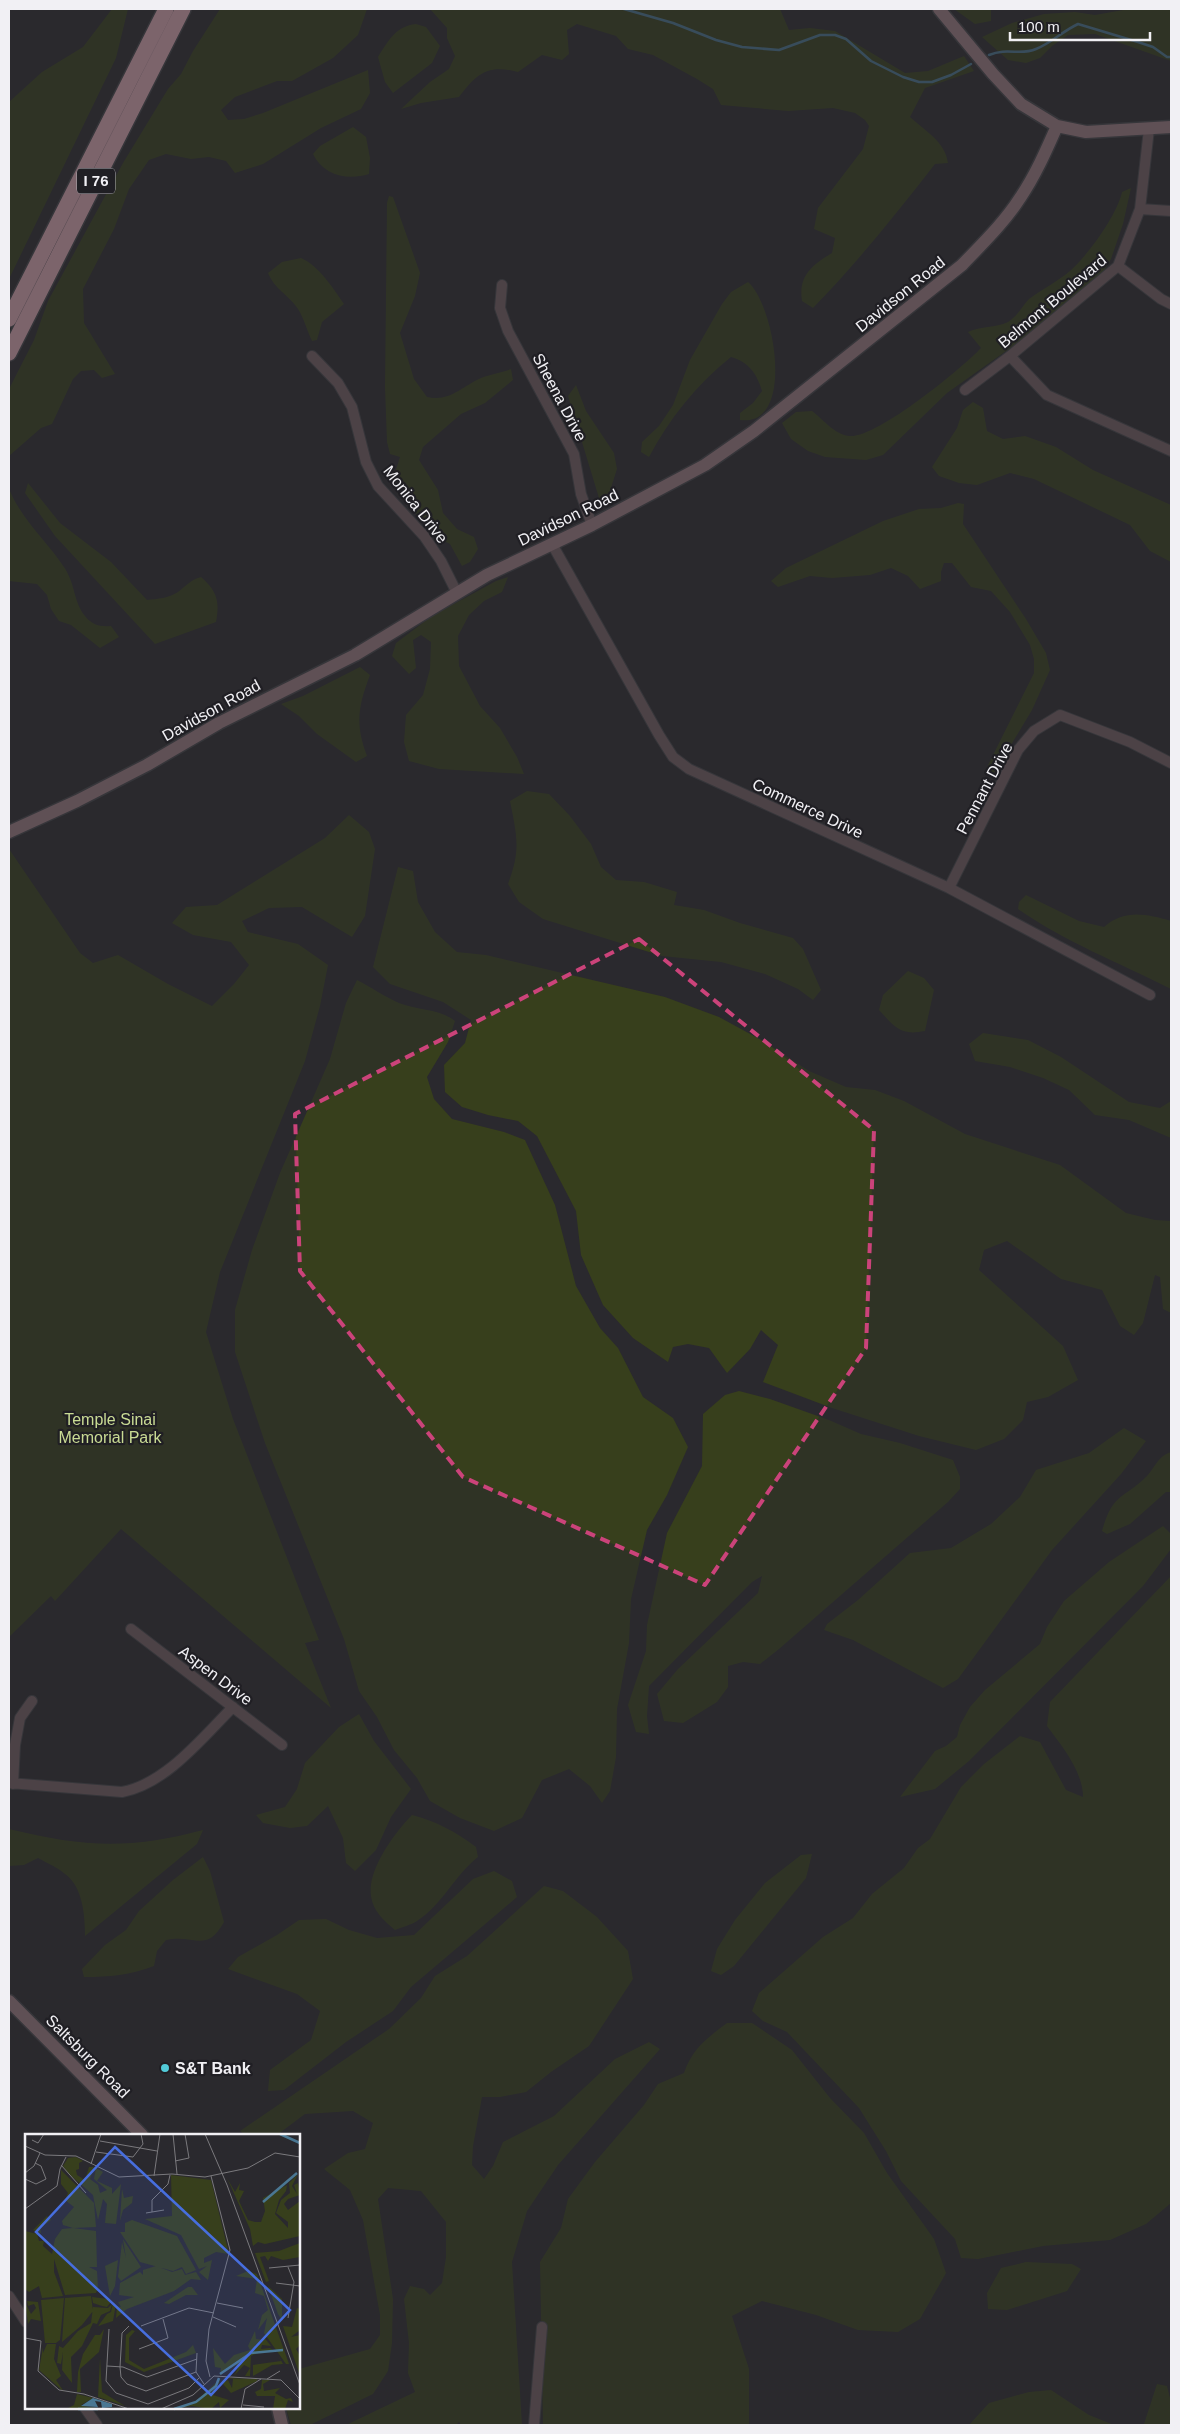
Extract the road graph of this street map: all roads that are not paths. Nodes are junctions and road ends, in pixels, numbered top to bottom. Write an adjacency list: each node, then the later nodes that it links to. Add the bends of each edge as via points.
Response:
1 (166, 9): 12 (highway, I 76)
2 (183, 9): 13 (highway, I 76)
3 (939, 9): 4 (street, via 1022,104)
4 (1057, 126): 6 (street, via 1086,132); 18 (street, Davidson Road, via 1020,198 989,238 950,275 754,431 705,465)
5 (1171, 127): 6 (street)
6 (1149, 129): 7 (street, Belmont Boulevard)
7 (1140, 209): 8 (street); 9 (street, Belmont Boulevard)
8 (1171, 211)
9 (1118, 266): 11 (street); 15 (street, Belmont Boulevard)
10 (502, 285): 18 (street, Sheena Drive, via 500,308 508,331 574,454 581,494)
11 (1171, 304)
12 (9, 319)
13 (9, 352)
14 (312, 356): 20 (street, Monica Drive, via 338,383 352,407 366,462 378,486 424,536)
15 (1010, 356): 16 (street, Belmont Boulevard); 17 (street, via 1046,395)
16 (965, 390)
17 (1171, 452)
18 (592, 525): 19 (street, Davidson Road)
19 (552, 544): 20 (street, Davidson Road); 23 (street, Commerce Drive, via 673,757 718,783)
20 (457, 593): 22 (street, Davidson Road, via 355,655 219,722 141,769)
21 (1171, 763): 23 (street, Pennant Drive, via 1130,742 1060,715 1034,731 1018,750)
22 (9, 832)
23 (949, 888): 24 (street, Commerce Drive)
24 (1150, 995)
25 (131, 1629): 27 (street, Aspen Drive)
26 (32, 1702): 29 (street, via 20,1718)
27 (233, 1707): 28 (street, Aspen Drive); 29 (street, via 157,1779 137,1789 122,1792)
28 (282, 1744)
29 (11, 1784)
30 (9, 2001): 31 (street, Saltsburg Road)
31 (141, 2134)
32 (9, 2296): 33 (street)
33 (25, 2320)
34 (542, 2327): 39 (street)
35 (86, 2409): 37 (street)
36 (278, 2409): 38 (street)
37 (97, 2425)
38 (282, 2425)
39 (534, 2425)

